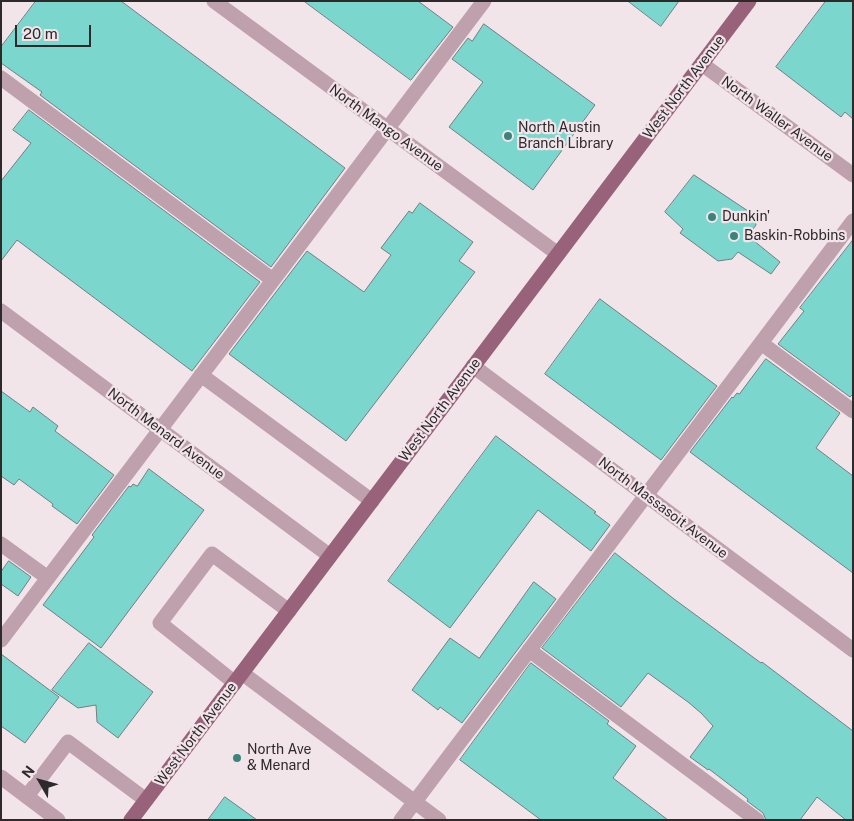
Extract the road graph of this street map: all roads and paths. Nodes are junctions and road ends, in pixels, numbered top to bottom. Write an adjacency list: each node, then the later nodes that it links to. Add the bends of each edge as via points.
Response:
1 (214, 1): 6 (street, North Mango Avenue)
2 (484, 1): 6 (street)
3 (749, 1): 4 (main road, West North Avenue)
4 (702, 64): 7 (street, North Waller Avenue); 9 (main road, West North Avenue)
5 (1, 78): 10 (street)
6 (388, 129): 9 (street, North Mango Avenue); 10 (street)
7 (853, 175)
8 (853, 221): 12 (street)
9 (558, 254): 13 (main road, West North Avenue)
10 (273, 280): 14 (street)
11 (1, 312): 16 (street, North Menard Avenue)
12 (761, 343): 15 (street); 17 (street)
13 (473, 366): 17 (street, North Massasoit Avenue); 18 (main road, West North Avenue)
14 (201, 375): 16 (street); 18 (street)
15 (853, 411)
16 (160, 430): 20 (street, North Menard Avenue); 21 (street)
17 (646, 496): 24 (street); 25 (street, North Massasoit Avenue)
18 (372, 501): 20 (main road, West North Avenue)
19 (1, 544): 21 (street)
20 (330, 556): 22 (main road, West North Avenue)
21 (48, 578): 23 (street)
22 (289, 611): 26 (main road, West North Avenue); 26 (street, via 212,554 160,623)
23 (1, 640)
24 (529, 650): 30 (street); 35 (street)
25 (853, 650)
26 (238, 678): 29 (main road, West North Avenue); 30 (street)
27 (1, 777): 28 (street)
28 (27, 796): 29 (street, via 68,742); 31 (street)
29 (146, 800): 32 (main road, West North Avenue)
30 (415, 802): 33 (street); 34 (street)
31 (58, 820)
32 (131, 820)
33 (401, 820)
34 (439, 820)
35 (757, 820)

